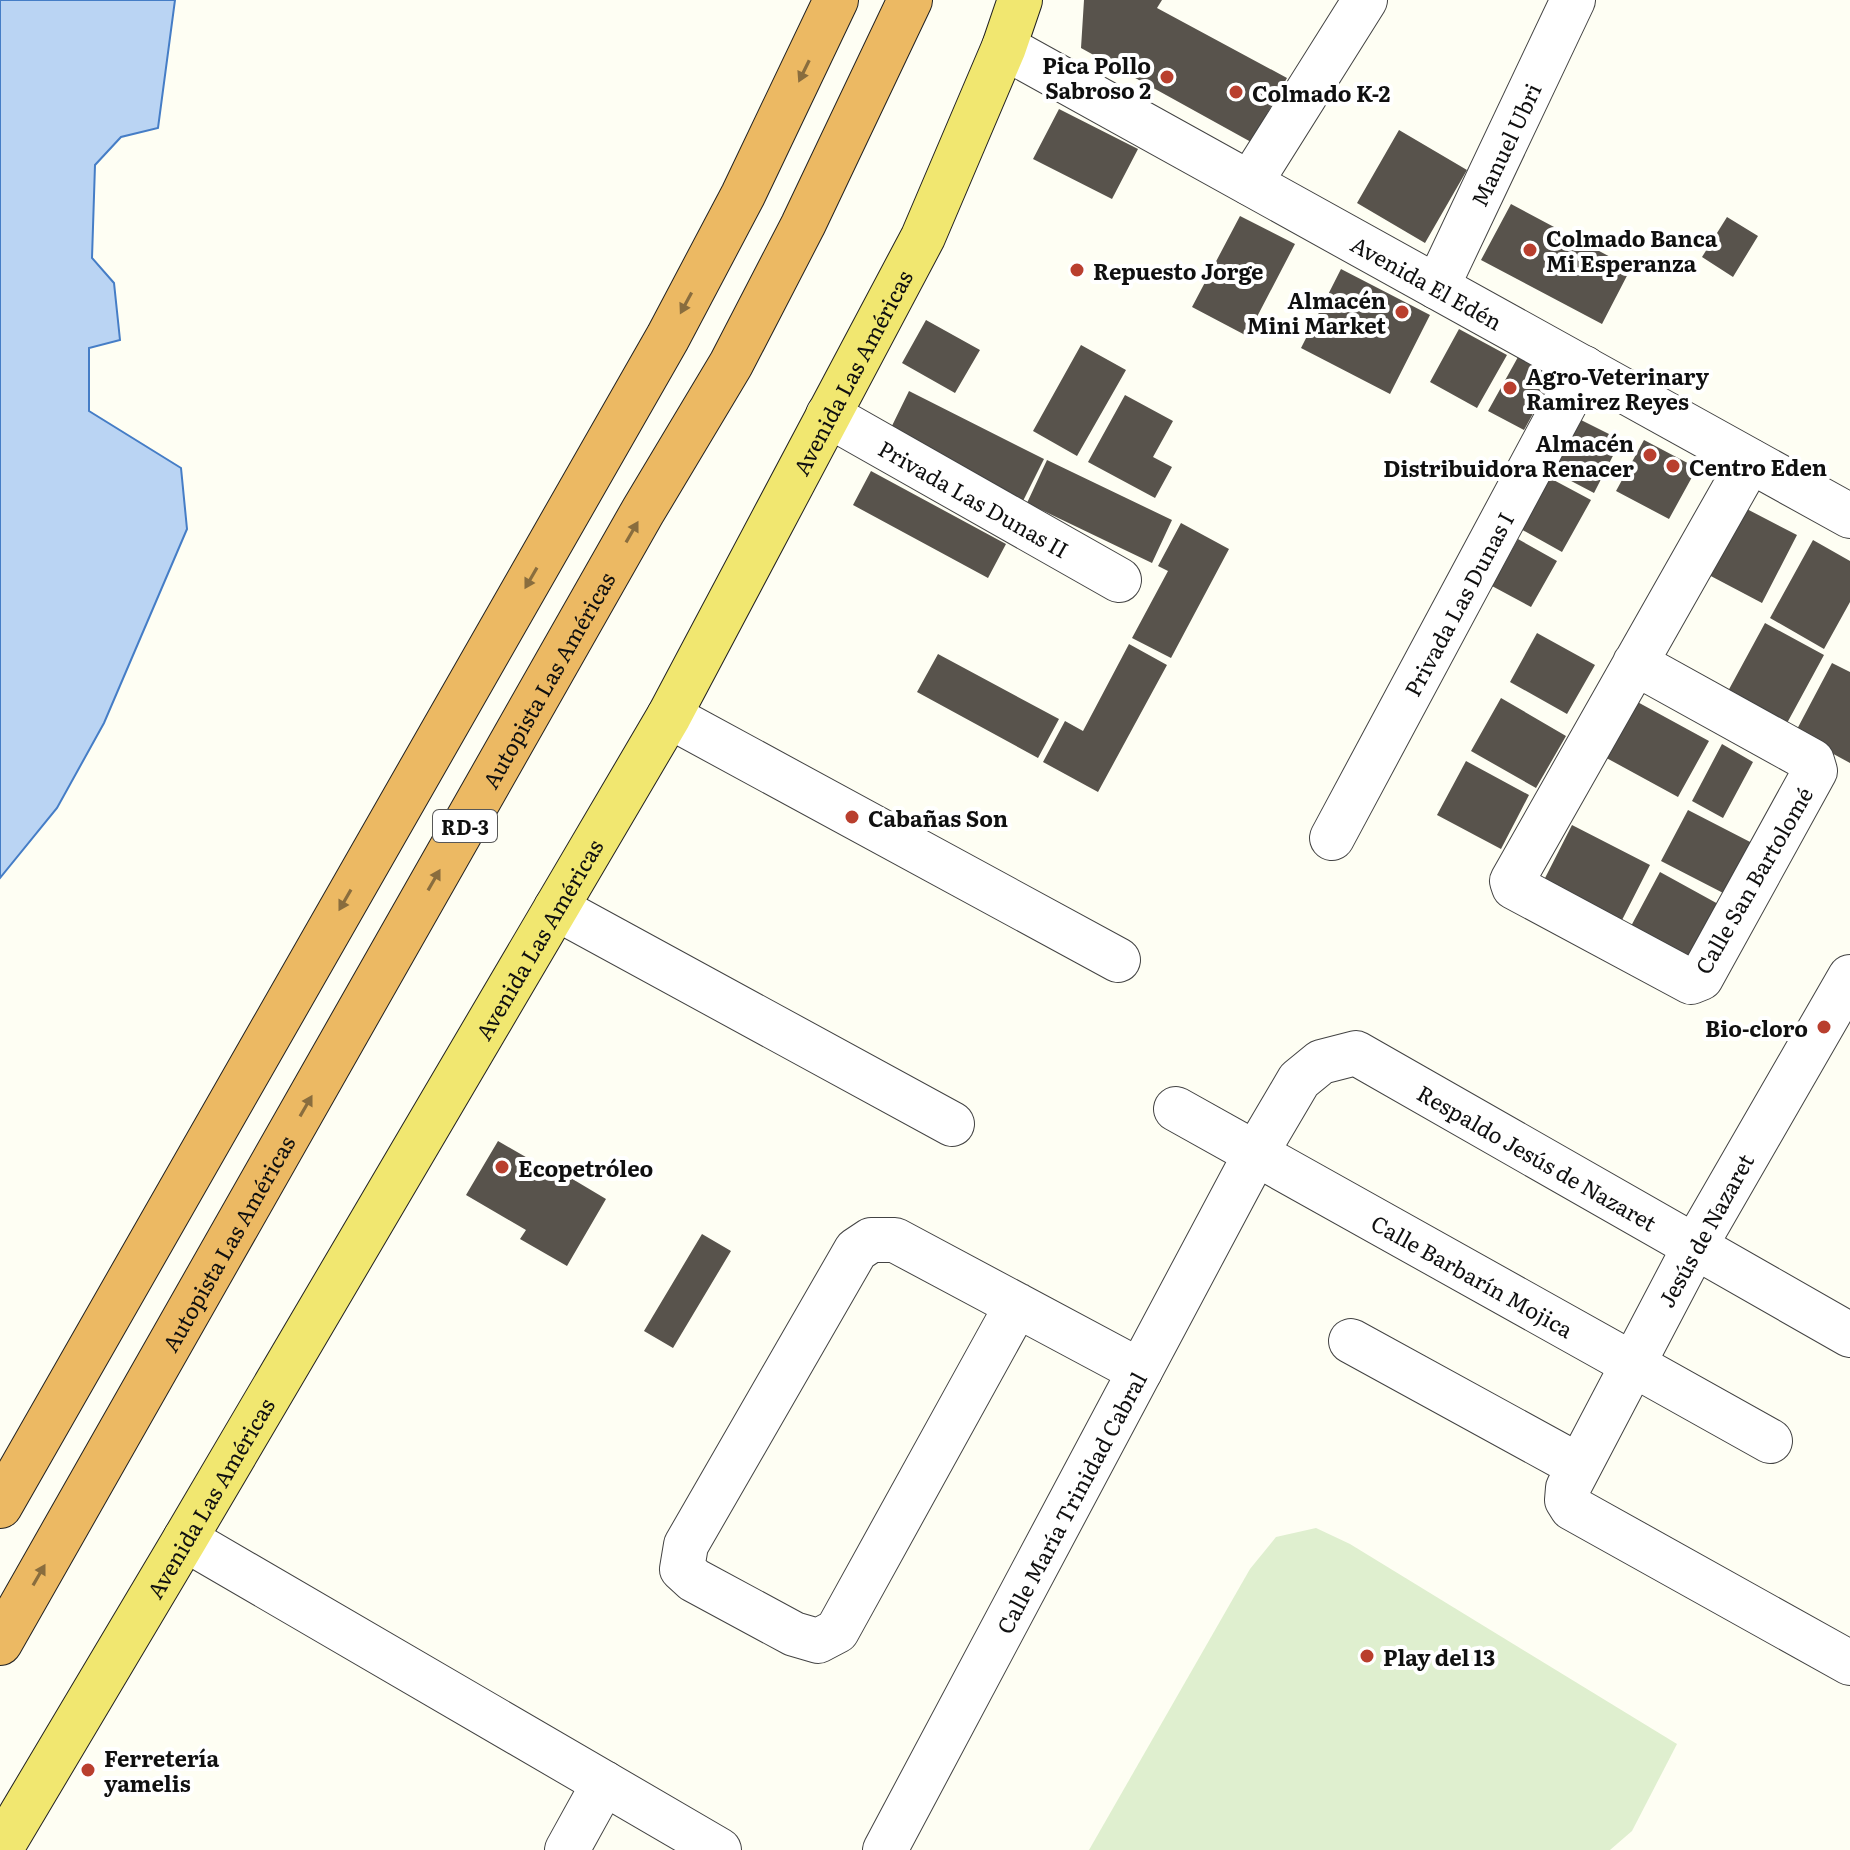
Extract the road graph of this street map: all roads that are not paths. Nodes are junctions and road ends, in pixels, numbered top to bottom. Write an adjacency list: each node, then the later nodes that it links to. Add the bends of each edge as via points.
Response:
1 (836, 0): 31 (highway, RD-3, one-way to 31, via 668,337)
2 (910, 0): 33 (highway, Autopista Las Américas / RD-3, one-way to 2, via 731,364)
3 (1020, 0): 6 (main road, Avenida Las Américas)
4 (1365, 0): 7 (street)
5 (1573, 0): 8 (street, Manuel Ubri)
6 (1004, 47): 7 (street, Avenida El Edén); 10 (main road, Avenida Las Américas, via 923,237)
7 (1250, 183): 8 (street, Avenida El Edén)
8 (1437, 287): 9 (street, Avenida El Edén)
9 (1584, 368): 11 (street, Avenida El Edén); 16 (street, Privada Las Dunas I)
10 (828, 415): 13 (street, Privada Las Dunas II); 15 (main road, Avenida Las Américas)
11 (1750, 461): 12 (street, Avenida El Edén); 14 (street, Calle San Bartolomé)
12 (1850, 516)
13 (1119, 580)
14 (1635, 663): 14 (street, Calle San Bartolomé, via 1512,884 1697,981 1815,766)
15 (669, 716): 17 (main road, Avenida Las Américas); 18 (street)
16 (1332, 838)
17 (556, 908): 21 (street); 32 (main road, Avenida Las Américas)
18 (1118, 960)
19 (1850, 977): 23 (street, Jesús de Nazaret)
20 (1176, 1109): 22 (street, Calle Barbarín Mojica)
21 (952, 1124)
22 (1256, 1153): 23 (street, Respaldo Jesús de Nazaret, via 1299,1080 1321,1062 1356,1053); 27 (street, Calle Barbarín Mojica); 28 (street, Calle María Trinidad Cabral)
23 (1695, 1246): 25 (street, Respaldo Jesús de Nazaret); 27 (street, Jesús de Nazaret)
24 (1017, 1305): 24 (street, via 895,1240 871,1240 856,1250 686,1545 682,1569 794,1634 818,1641 837,1631); 28 (street)
25 (1850, 1335)
26 (1351, 1341): 30 (street)
27 (1632, 1364): 29 (street, Calle Barbarín Mojica); 30 (street, Jesús de Nazaret)
28 (1140, 1371): 39 (street, Calle María Trinidad Cabral)
29 (1770, 1441)
30 (1574, 1477): 34 (street, via 1567,1500 1572,1508)
31 (0, 1506)
32 (185, 1539): 35 (street); 36 (main road, Avenida Las Américas)
33 (0, 1643)
34 (1850, 1663)
35 (604, 1783): 37 (street); 38 (street)
36 (0, 1850)
37 (567, 1850)
38 (719, 1850)
39 (885, 1850)

